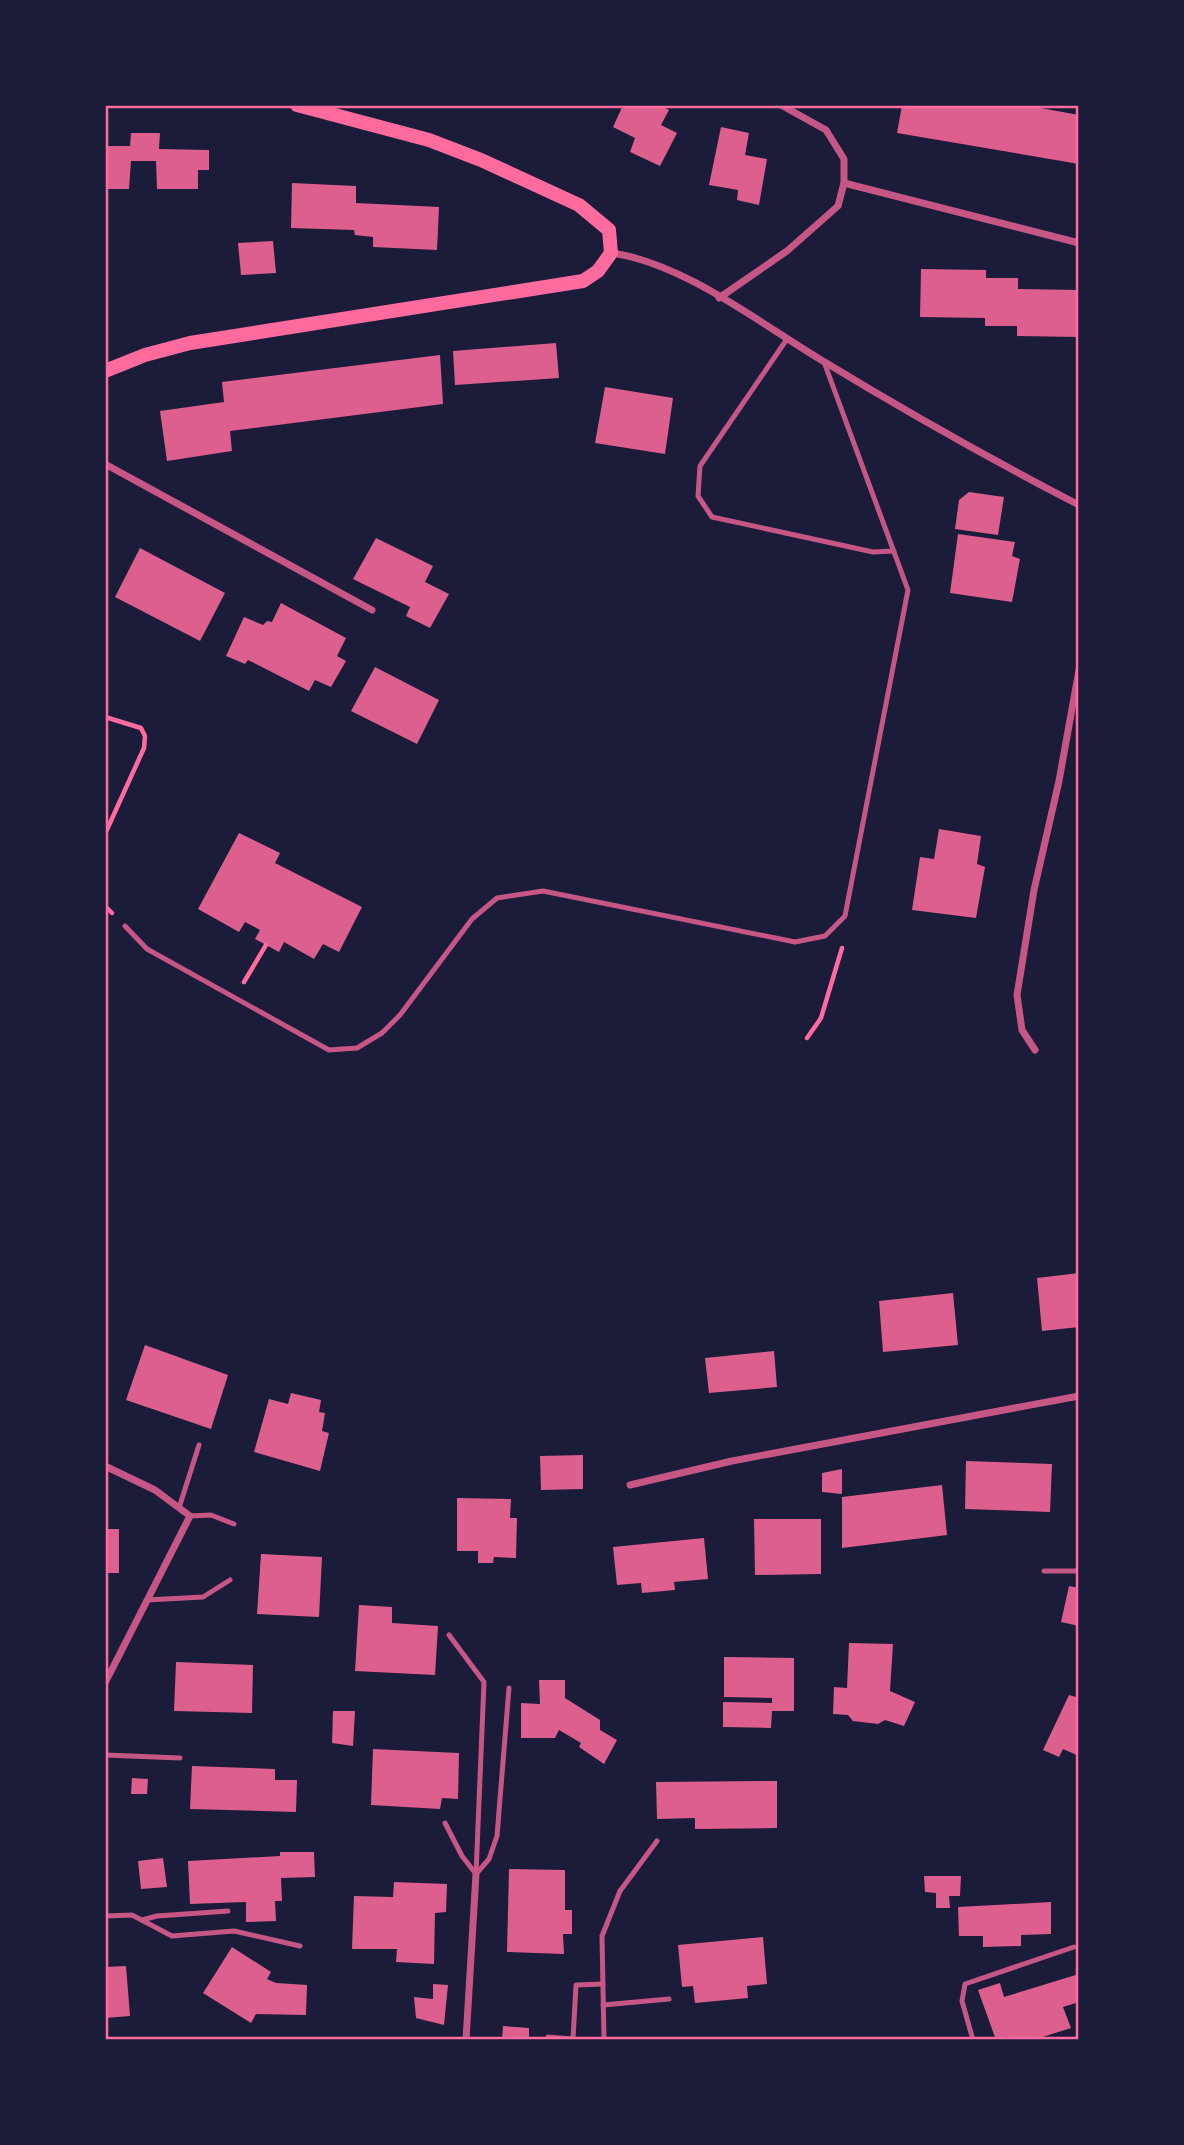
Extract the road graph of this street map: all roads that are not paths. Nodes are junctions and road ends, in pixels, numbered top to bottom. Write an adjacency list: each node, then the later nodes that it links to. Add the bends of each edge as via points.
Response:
1 (297, 105): 5 (main road, via 429,140 579,205 609,230)
2 (781, 105): 3 (street, via 826,130 844,159)
3 (844, 184): 4 (street); 6 (street, via 838,206 787,251)
4 (1079, 243)
5 (611, 253): 6 (street, via 641,257); 9 (main road, via 598,271 583,281 190,343)
6 (719, 298): 7 (street)
7 (787, 339): 8 (street); 12 (lane, via 700,466 698,496 712,517 873,552)
8 (824, 362): 11 (street); 12 (lane)
9 (105, 371)
10 (105, 464): 13 (street)
11 (1079, 505)
12 (894, 551): 15 (lane, via 908,590 845,916 825,936 795,942 543,891 497,898 472,919 382,1033 357,1048 329,1050 147,949)
13 (372, 610)
14 (1079, 670): 16 (street, via 1017,995 1022,1030)
15 (125, 926)
16 (1035, 1050)
17 (1079, 1396): 20 (street, via 732,1461)
18 (199, 1445): 21 (lane)
19 (105, 1466): 21 (street, via 155,1490)
20 (630, 1485)
21 (179, 1508): 22 (street)
22 (190, 1516): 23 (lane, via 211,1515); 27 (street)
23 (234, 1524)
24 (1044, 1571): 25 (lane)
25 (1079, 1572)
26 (230, 1580): 27 (lane, via 204,1597)
27 (147, 1600): 29 (street)
28 (449, 1634): 35 (lane, via 484,1682)
29 (105, 1684)
30 (509, 1688): 35 (lane, via 497,1836 489,1859)
31 (105, 1755): 32 (lane)
32 (180, 1758)
33 (445, 1823): 35 (lane)
34 (657, 1841): 41 (lane, via 620,1891 607,1925)
35 (476, 1874): 45 (street)
36 (228, 1911): 38 (lane)
37 (105, 1916): 38 (lane, via 132,1915)
38 (142, 1920): 39 (lane, via 172,1936 234,1931)
39 (300, 1945)
40 (1074, 1947): 47 (lane, via 965,1984 962,2001)
41 (603, 1984): 43 (lane); 44 (lane, via 576,1985 573,2039)
42 (669, 1999): 43 (lane)
43 (603, 2005): 46 (lane)
44 (548, 2037)
45 (466, 2040)
46 (604, 2040)
47 (973, 2040)

